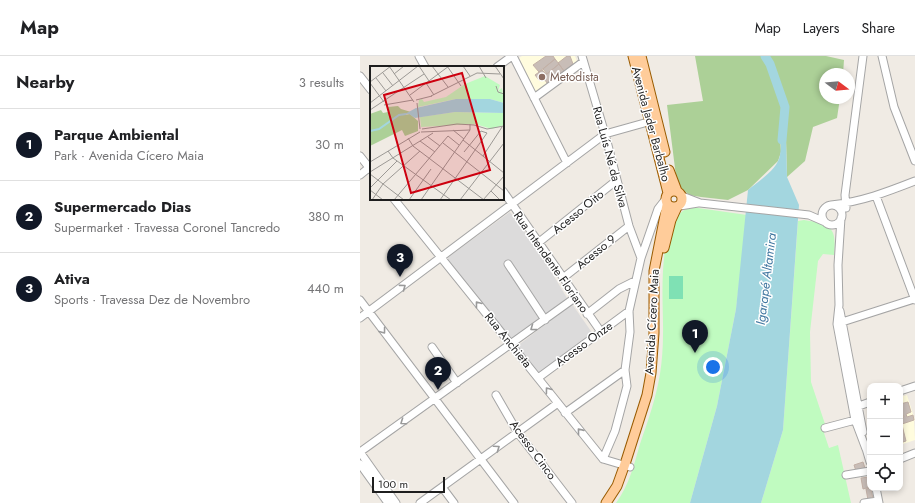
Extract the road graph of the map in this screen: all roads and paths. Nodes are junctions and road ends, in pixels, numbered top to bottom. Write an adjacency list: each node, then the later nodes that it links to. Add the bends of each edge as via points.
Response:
1 (419, 56): 8 (street)
2 (512, 56): 9 (street); 12 (street)
3 (633, 56): 13 (main road, Avenida Jader Barbalho)
4 (640, 56): 13 (main road, Avenida Jader Barbalho)
5 (863, 56): 28 (street)
6 (882, 56): 16 (street, via 894,107)
7 (582, 59): 12 (street); 14 (street, Rua Luís Né da Silva)
8 (424, 66)
9 (498, 66)
10 (360, 76): 11 (street)
11 (370, 89)
12 (534, 98): 17 (street)
13 (654, 120): 14 (street); 25 (main road, Avenida Jader Barbalho)
14 (606, 134): 17 (street); 20 (street, Rua Luís Né da Silva)
15 (360, 156): 18 (street)
16 (915, 161)
17 (567, 163): 26 (street)
18 (370, 168): 19 (street)
19 (360, 175)
20 (617, 180): 31 (street, Rua Luís Né da Silva); 33 (street, Acesso Oito)
21 (915, 181): 23 (street)
22 (504, 193): 26 (street, Rua Intendente Floriano)
23 (876, 196): 28 (street); 40 (street)
24 (395, 200): 34 (street, Rua Anchieta)
25 (674, 200): 29 (street); 35 (street, Avenida Jader Barbalho, via 658,209); 72 (main road, Avenida Cícero Maia, via 659,271 660,333 657,372 652,397)
26 (512, 205): 33 (street, Rua Intendente Floriano); 34 (street)
27 (828, 206): 28 (street); 29 (street); 30 (street, via 822,213)
28 (845, 209): 30 (street, via 837,223); 32 (street)
29 (807, 215): 30 (street)
30 (828, 223): 32 (street)
31 (628, 226): 35 (street, Rua Luís Né da Silva); 37 (street, Acesso 9)
32 (839, 236): 47 (street)
33 (538, 243): 37 (street, Rua Intendente Floriano)
34 (442, 258): 43 (street, one-way to 34); 49 (street, Rua Anchieta, one-way to 34)
35 (641, 258): 38 (street, Avenida Jader Barbalho)
36 (508, 264): 46 (street)
37 (563, 278): 39 (street, Rua Intendente Floriano)
38 (635, 281): 42 (street, Avenida Jader Barbalho); 44 (street, via 619,289)
39 (576, 297): 44 (street, Rua Intendente Floriano); 46 (street)
40 (915, 299): 47 (street)
41 (360, 300): 43 (street)
42 (629, 311): 48 (street, Acesso Onze); 51 (street, Avenida Jader Barbalho, via 630,332)
43 (369, 312): 45 (street); 57 (street, one-way to 57)
44 (587, 314): 48 (street, Rua Intendente Floriano)
45 (360, 318)
46 (545, 320): 49 (street, one-way to 49)
47 (840, 323): 60 (street); 62 (street)
48 (601, 332): 52 (street, Acesso Onze)
49 (510, 345): 52 (street, Rua Anchieta); 53 (street)
50 (432, 347): 53 (street)
51 (624, 370): 61 (street); 69 (street, Avenida Jader Barbalho, via 627,386 624,401)
52 (538, 378): 58 (street, Rua Anchieta, one-way to 52)
53 (457, 383): 57 (street)
54 (915, 386): 55 (street)
55 (903, 390)
56 (496, 395): 64 (street, Acesso Cinco)
57 (434, 399): 65 (street, one-way to 65); 70 (street)
58 (558, 403): 61 (street, Rua Anchieta); 64 (street)
59 (867, 403): 60 (street)
60 (858, 406): 62 (street)
61 (565, 413): 69 (street, Rua Anchieta, one-way to 61)
62 (858, 419): 63 (street); 67 (street)
63 (825, 428)
64 (518, 433): 70 (street, one-way to 64); 83 (street, Acesso Cinco)
65 (360, 452): 79 (street)
66 (915, 453): 68 (street)
67 (868, 455)
68 (903, 458)
69 (603, 459): 72 (street, Rua Anchieta)
70 (480, 460): 75 (street); 82 (street)
71 (360, 464): 78 (street)
72 (627, 467): 84 (main road, Avenida Cícero Maia); 85 (main road, Avenida Cícero Maia, via 621,490)
73 (867, 472): 74 (street)
74 (846, 475)
75 (442, 487): 80 (street); 81 (street)
76 (877, 491): 77 (street)
77 (879, 502): 86 (street)
78 (388, 503)
79 (396, 503)
80 (420, 503)
81 (454, 503)
82 (514, 503)
83 (572, 503)
84 (606, 503)
85 (612, 503)
86 (864, 503)

